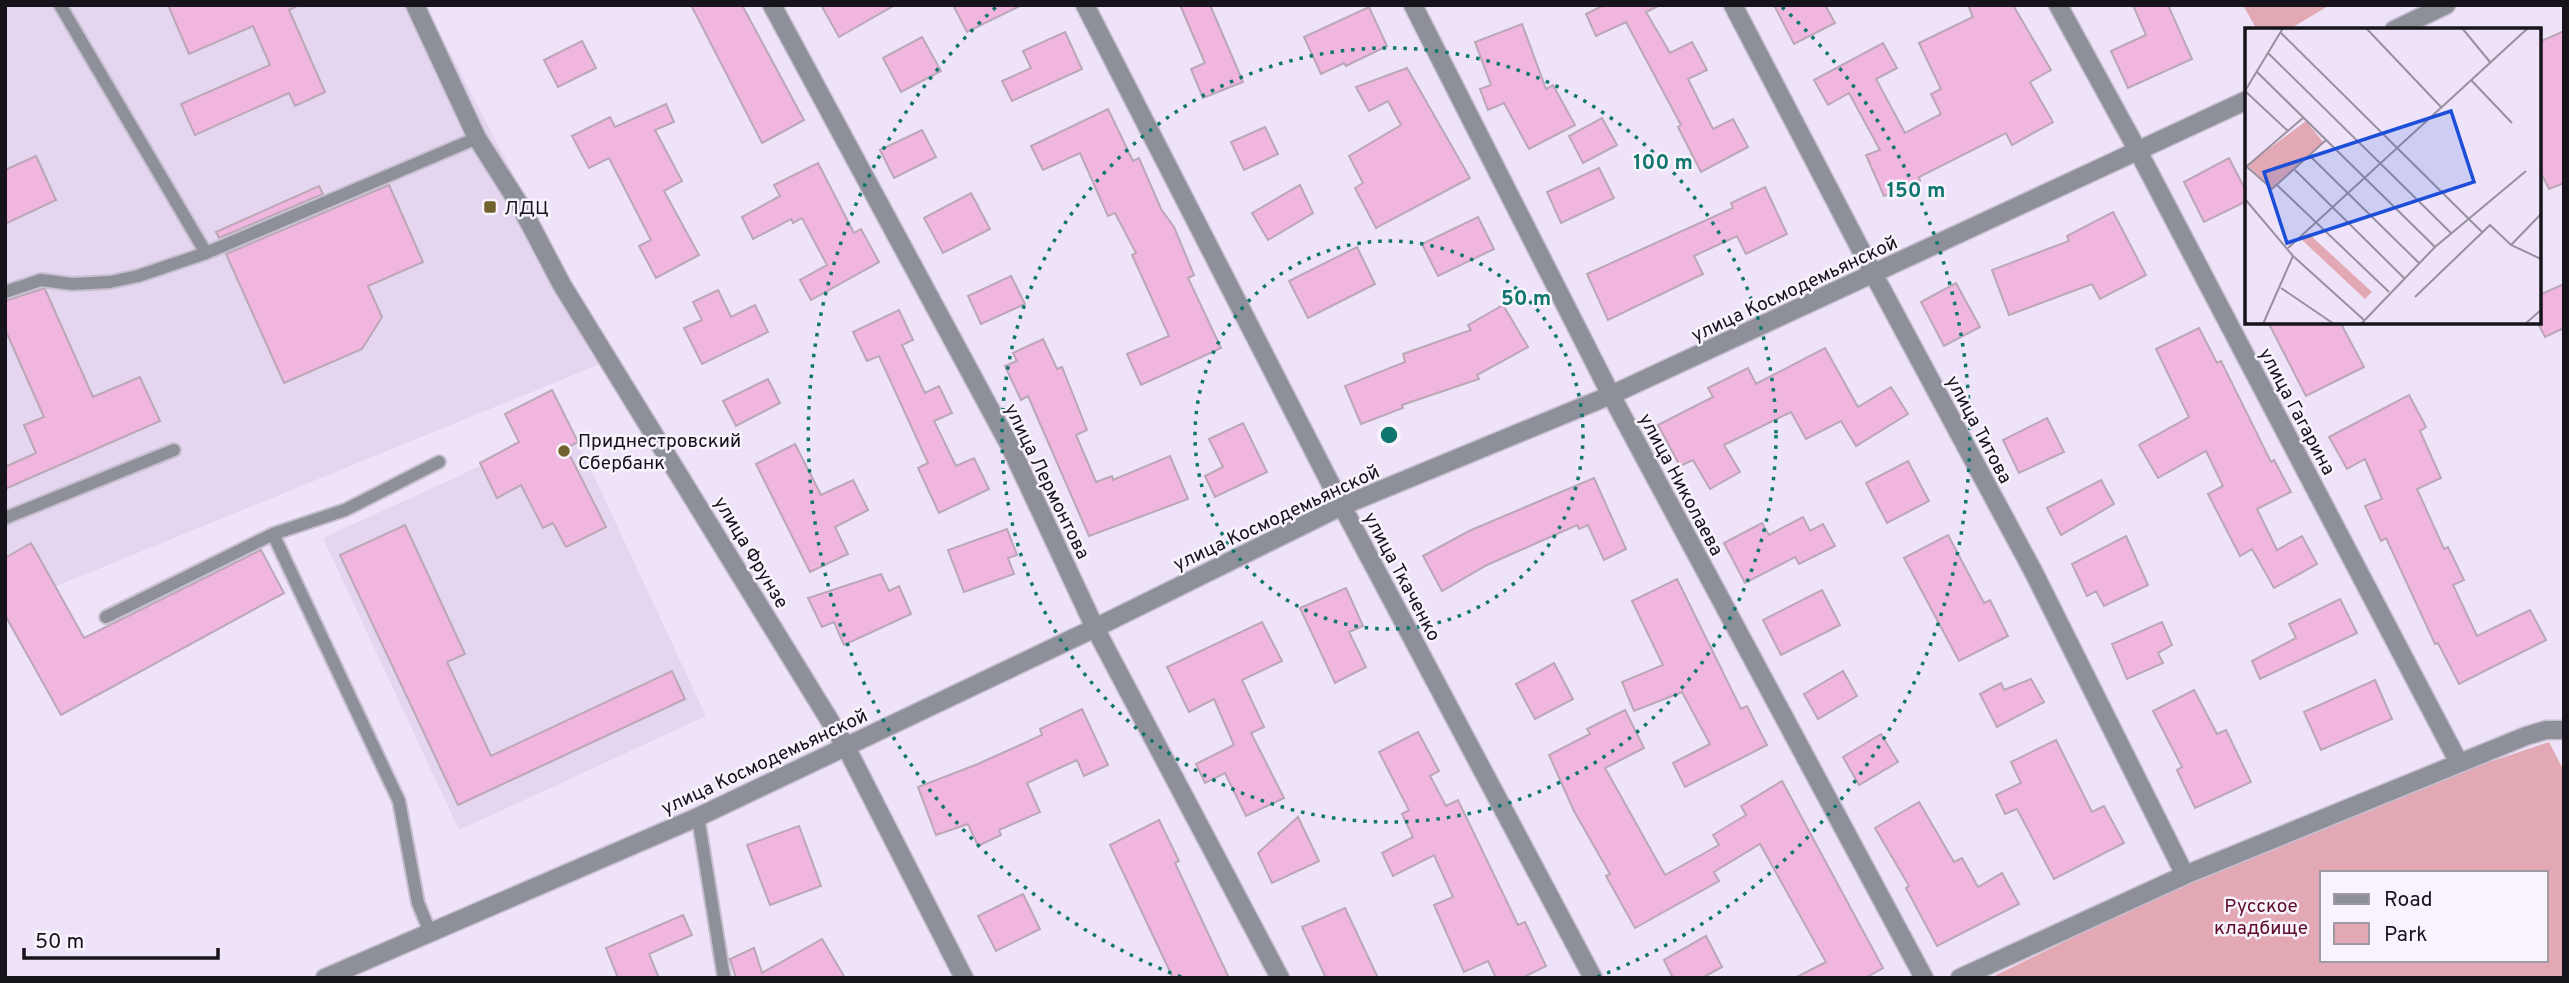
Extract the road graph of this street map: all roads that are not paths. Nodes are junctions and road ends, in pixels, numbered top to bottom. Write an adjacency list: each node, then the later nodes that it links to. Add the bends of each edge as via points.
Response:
1 (60, 5): 13 (lane)
2 (415, 5): 11 (street, улица Фрунзе)
3 (772, 5): 23 (street, улица Лермонтова, via 1010,446)
4 (1085, 5): 19 (street, улица Ткаченко)
5 (1413, 5): 16 (street, улица Николаева)
6 (1733, 5): 14 (street, улица Титова)
7 (2058, 5): 12 (street, улица Гагарина)
8 (2446, 5): 9 (street)
9 (2398, 28)
10 (2245, 101): 12 (street, улица Космодемьянской)
11 (477, 138): 13 (lane); 25 (street, улица Фрунзе)
12 (2138, 151): 14 (street, улица Космодемьянской); 26 (street, улица Гагарина)
13 (206, 253): 15 (lane, via 110,282 41,280)
14 (1874, 275): 16 (street, улица Космодемьянской); 28 (street, улица Титова, via 2033,571)
15 (5, 292)
16 (1611, 395): 19 (street, улица Космодемьянской); 35 (street, улица Николаева)
17 (174, 450): 20 (lane)
18 (439, 462): 21 (lane, via 345,510)
19 (1342, 506): 23 (street, улица Космодемьянской); 34 (street, улица Ткаченко)
20 (5, 518)
21 (273, 534): 22 (lane); 29 (lane, via 399,801 418,904)
22 (106, 617)
23 (1095, 628): 25 (street, улица Космодемьянской); 33 (street, улица Лермонтова)
24 (2564, 730): 26 (street, via 2546,730)
25 (846, 747): 27 (street, улица Космодемьянской); 32 (street, улица Фрунзе)
26 (2459, 763): 28 (street)
27 (698, 817): 29 (street, улица Космодемьянской); 31 (lane)
28 (2185, 875): 36 (street)
29 (430, 932): 30 (street, улица Космодемьянской)
30 (325, 978)
31 (724, 978)
32 (964, 978)
33 (1280, 978)
34 (1593, 978)
35 (1924, 978)
36 (1960, 978)

